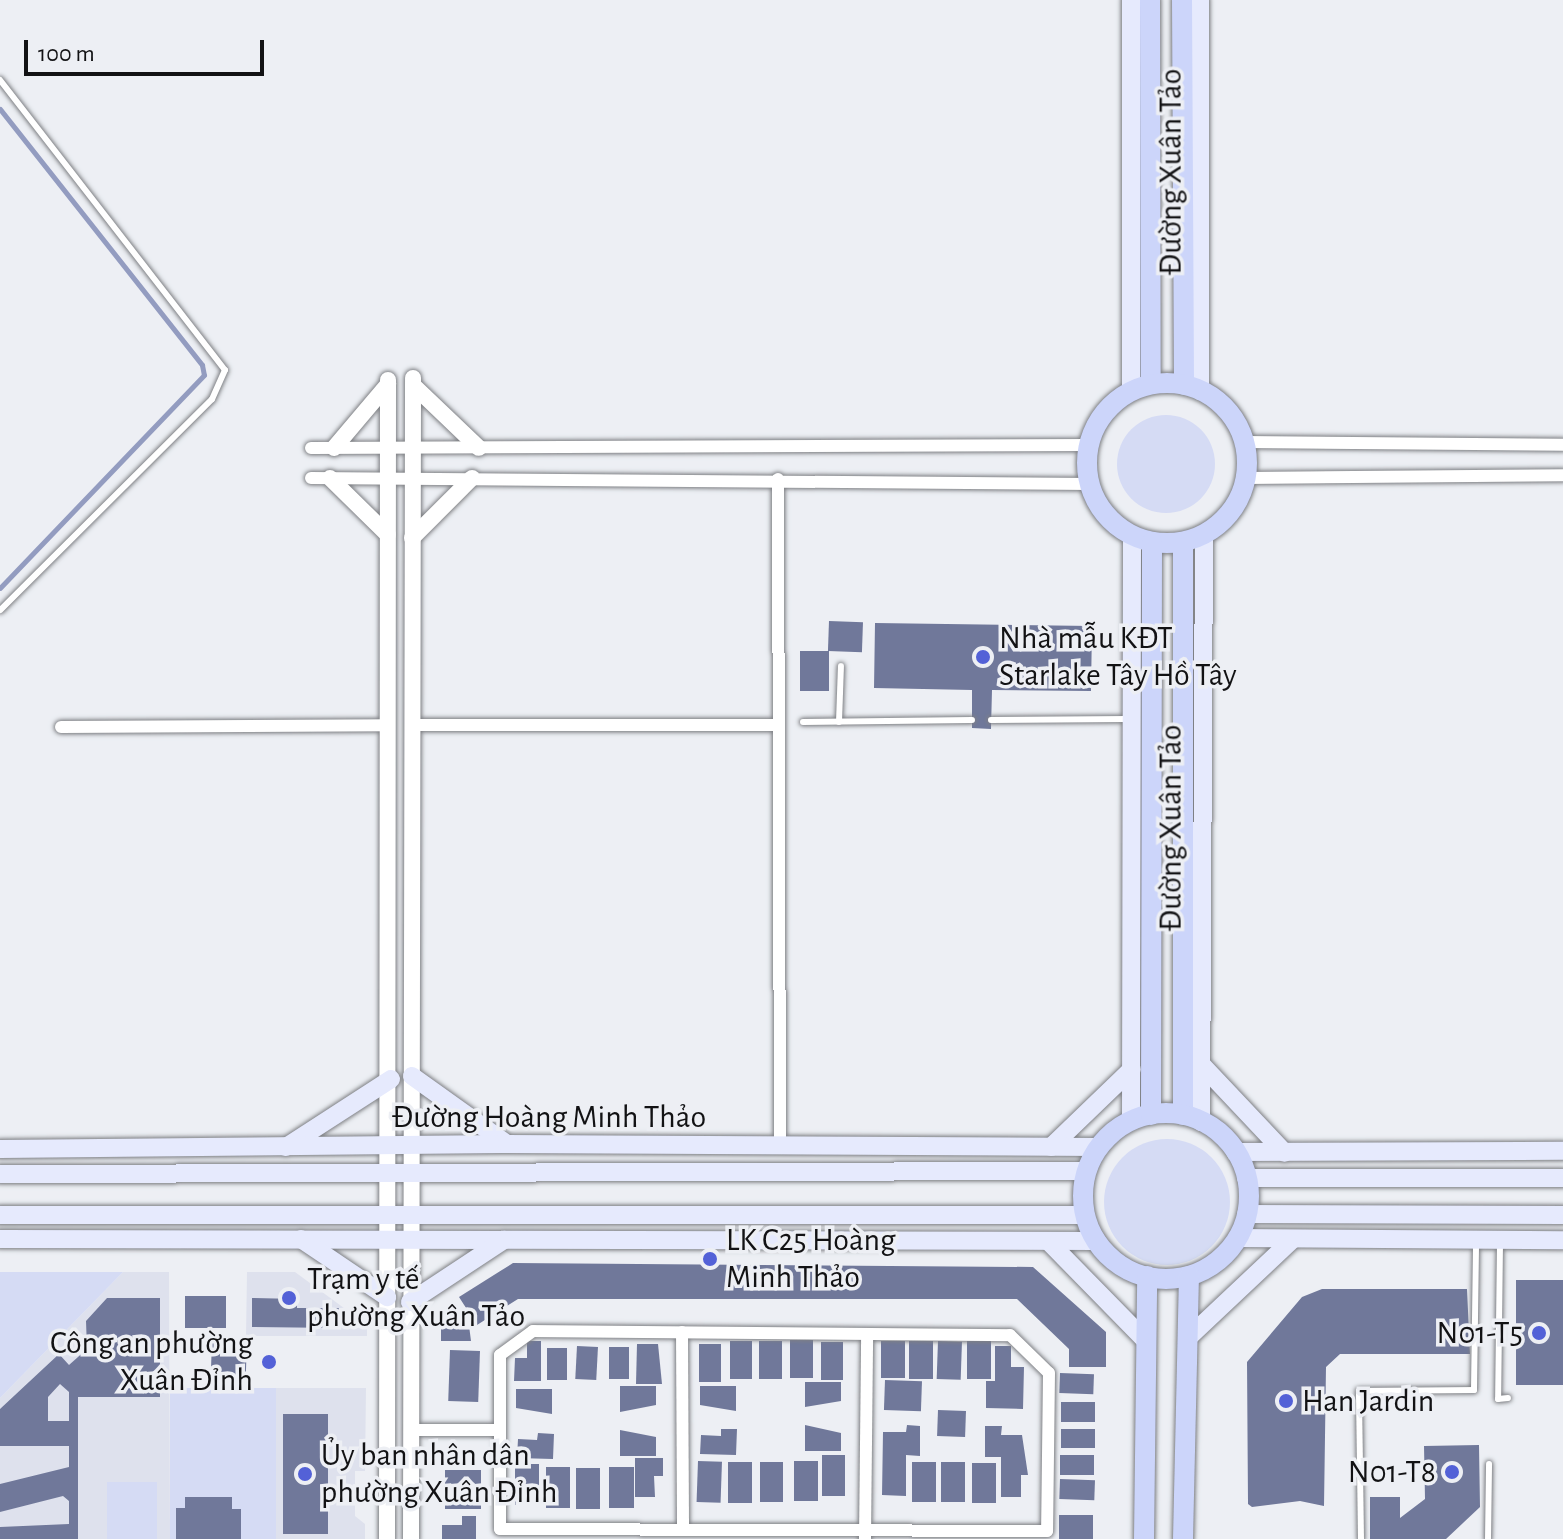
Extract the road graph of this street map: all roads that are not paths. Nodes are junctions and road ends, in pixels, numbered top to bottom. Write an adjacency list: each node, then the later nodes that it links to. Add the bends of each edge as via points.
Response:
1 (1131, 0): 6 (main road, Đường Xuân Tảo)
2 (1150, 0): 6 (main road, Đường Xuân Tảo)
3 (1182, 0): 7 (main road, Đường Xuân Tảo)
4 (1200, 0): 7 (main road, Đường Xuân Tảo)
5 (0, 80): 31 (lane, via 223,362 212,399)
6 (1141, 386): 7 (main road); 9 (main road, via 1099,420)
7 (1192, 388): 8 (main road, via 1225,407)
8 (1245, 442): 10 (street); 21 (main road)
9 (1089, 445): 15 (street); 24 (main road)
10 (1563, 445)
11 (311, 448): 12 (street)
12 (334, 448): 13 (street); 13 (street, via 388,382)
13 (388, 448): 14 (street); 19 (street)
14 (413, 448): 15 (street); 15 (street, via 413,382); 22 (street)
15 (479, 448)
16 (1563, 475): 21 (street)
17 (311, 478): 18 (street)
18 (330, 478): 19 (street); 25 (street)
19 (388, 478): 22 (street); 25 (street)
20 (472, 478): 22 (street); 23 (street); 28 (street)
21 (1246, 478): 26 (main road, via 1234,509)
22 (413, 479): 28 (street)
23 (778, 479): 24 (street); 40 (street)
24 (1090, 484): 27 (main road, via 1110,520)
25 (388, 535): 38 (street)
26 (1204, 535): 30 (main road); 42 (main road, Đường Xuân Tảo)
27 (1132, 536): 29 (main road); 33 (main road, Đường Xuân Tảo)
28 (412, 538): 39 (street)
29 (1152, 542): 30 (main road); 46 (main road, Đường Xuân Tảo)
30 (1183, 542): 47 (main road, Đường Xuân Tảo)
31 (0, 610)
32 (841, 666): 37 (lane)
33 (1135, 719): 35 (lane); 43 (main road, Đường Xuân Tảo)
34 (972, 720): 37 (lane)
35 (991, 720)
36 (803, 722): 37 (lane)
37 (839, 722)
38 (389, 725): 41 (street); 44 (street)
39 (412, 725): 40 (street); 45 (street)
40 (777, 725): 52 (street)
41 (61, 727)
42 (1201, 1064): 47 (main road, Đường Xuân Tảo); 59 (main road)
43 (1132, 1069): 46 (main road, Đường Xuân Tảo); 53 (main road)
44 (391, 1073): 50 (street); 56 (main road)
45 (412, 1076): 48 (main road); 49 (street)
46 (1141, 1118): 47 (main road); 54 (main road)
47 (1192, 1118): 58 (main road)
48 (507, 1144): 49 (main road, Đường Hoàng Minh Thảo); 51 (main road, Đường Hoàng Minh Thảo)
49 (411, 1146): 50 (main road, Đường Hoàng Minh Thảo); 63 (street)
50 (389, 1147): 56 (main road, Đường Hoàng Minh Thảo); 88 (street)
51 (656, 1147): 52 (main road, Đường Hoàng Minh Thảo); 60 (main road)
52 (780, 1147): 53 (main road, Đường Hoàng Minh Thảo)
53 (1051, 1147): 54 (main road, Đường Hoàng Minh Thảo)
54 (1098, 1147): 61 (main road)
55 (0, 1149): 56 (main road, Đường Hoàng Minh Thảo)
56 (282, 1149): 62 (main road)
57 (1563, 1151): 59 (main road)
58 (1235, 1152): 59 (main road); 65 (main road)
59 (1285, 1153)
60 (656, 1169): 61 (main road, Đường Hoàng Minh Thảo); 63 (main road, Đường Hoàng Minh Thảo)
61 (1085, 1171): 72 (main road)
62 (282, 1172): 63 (main road, Đường Hoàng Minh Thảo); 64 (main road, Đường Hoàng Minh Thảo)
63 (411, 1172): 70 (street)
64 (0, 1174)
65 (1246, 1178): 66 (main road); 67 (main road)
66 (1563, 1178)
67 (1246, 1214): 73 (main road); 75 (main road)
68 (0, 1215): 69 (main road)
69 (123, 1215): 70 (main road); 74 (main road)
70 (411, 1215): 71 (main road); 79 (street)
71 (504, 1215): 72 (main road); 80 (main road)
72 (1085, 1215): 85 (main road)
73 (1563, 1215)
74 (123, 1237): 76 (main road); 77 (main road)
75 (1237, 1238): 78 (main road); 87 (main road, via 1212,1265)
76 (0, 1239)
77 (301, 1239): 79 (main road); 88 (main road)
78 (1293, 1239): 81 (main road); 92 (main road)
79 (410, 1240): 80 (main road); 89 (street)
80 (504, 1240): 84 (main road); 89 (main road)
81 (1476, 1240): 82 (main road); 104 (lane, via 1474,1390 1359,1391)
82 (1500, 1240): 83 (main road); 94 (lane, via 1498,1399)
83 (1563, 1240)
84 (1048, 1241): 85 (main road); 93 (main road)
85 (1097, 1241): 86 (main road, via 1108,1256)
86 (1147, 1276): 87 (main road); 93 (main road)
87 (1189, 1276): 92 (main road)
88 (387, 1297): 100 (street)
89 (410, 1302): 95 (street)
90 (682, 1332): 91 (street); 96 (street, via 533,1331 516,1339 500,1355); 98 (street)
91 (867, 1334): 99 (street); 99 (street, via 1010,1335 1049,1373 1047,1531)
92 (1189, 1337): 103 (main road)
93 (1147, 1342): 102 (main road)
94 (1508, 1398)
95 (412, 1430): 96 (street); 101 (street)
96 (499, 1430): 98 (street, via 500,1529)
97 (1489, 1464): 105 (lane)
98 (683, 1529): 99 (street)
99 (865, 1534)
100 (387, 1539)
101 (411, 1539)
102 (1144, 1539)
103 (1183, 1539)
104 (1361, 1539)
105 (1488, 1539)

